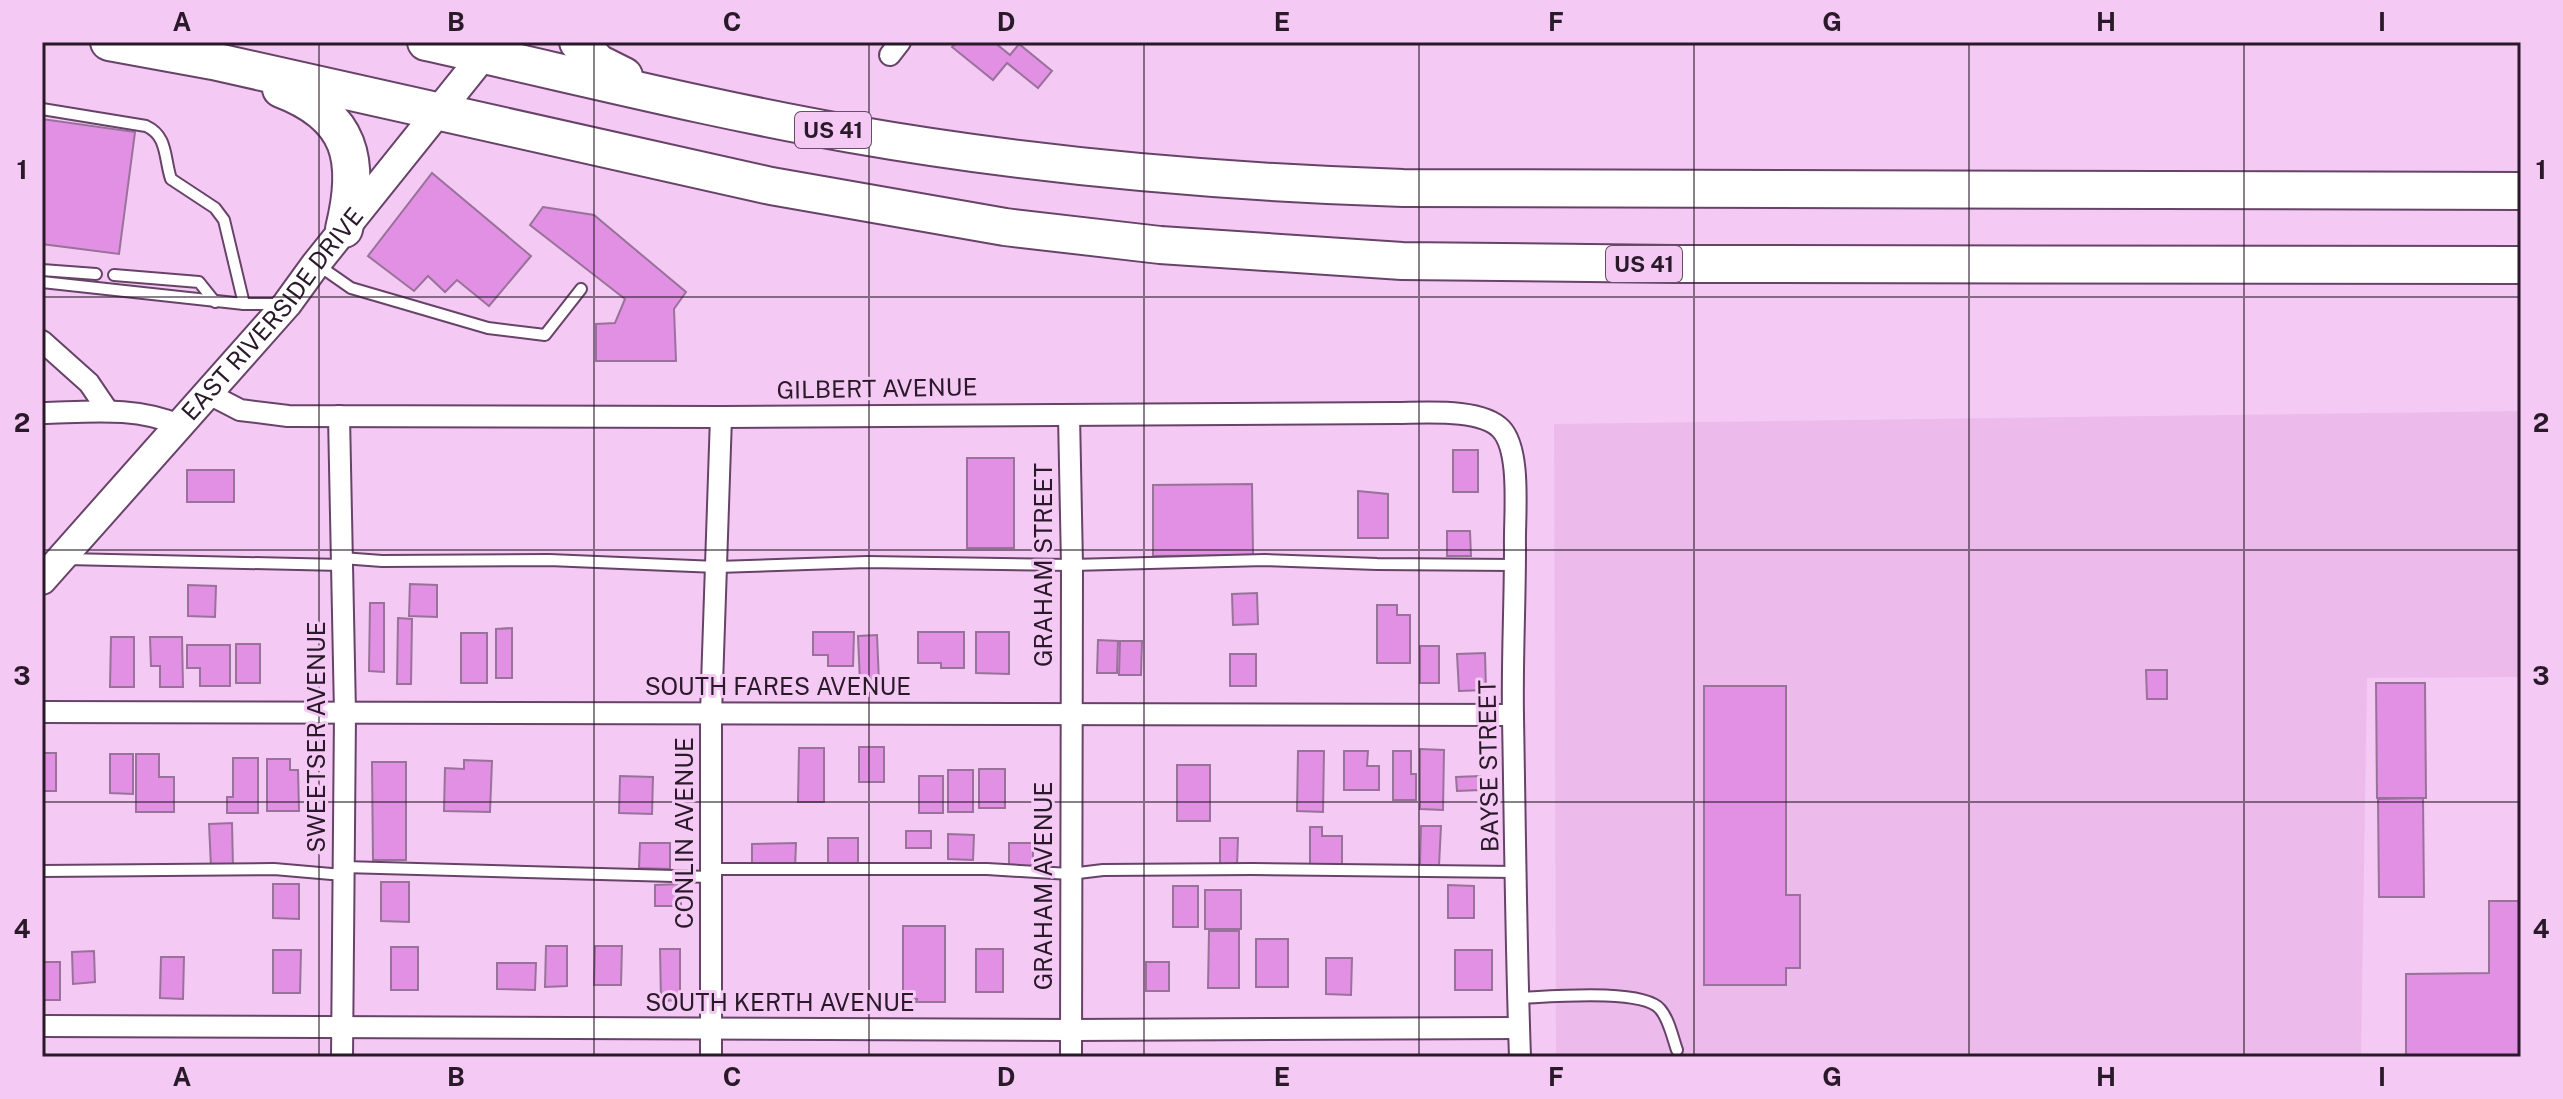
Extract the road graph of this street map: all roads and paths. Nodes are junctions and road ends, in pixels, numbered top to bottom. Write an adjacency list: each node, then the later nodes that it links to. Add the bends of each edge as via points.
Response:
1 (109, 42): 5 (highway, US 41)
2 (426, 42): 4 (highway, US 41)
3 (578, 42): 6 (highway, via 616,74)
4 (489, 48): 6 (highway, US 41); 8 (street, EAST RIVERSIDE DRIVE)
5 (213, 61): 8 (highway, US 41); 12 (highway, via 299,96 330,117 346,143 353,169)
6 (709, 105): 10 (highway, US 41, via 978,153 1245,181 1403,188)
7 (42, 109): 21 (lane, via 146,126 160,134 171,179 224,220)
8 (437, 111): 12 (street, EAST RIVERSIDE DRIVE); 14 (highway, US 41, via 771,186 929,215 1236,251 1402,261 1675,264)
9 (2521, 167): 10 (highway)
10 (2037, 190): 11 (highway, US 41)
11 (2521, 191)
12 (344, 229): 13 (street, EAST RIVERSIDE DRIVE)
13 (316, 264): 19 (lane, via 351,288 488,328 545,335); 22 (street, EAST RIVERSIDE DRIVE)
14 (2521, 265)
15 (42, 270): 16 (lane)
16 (96, 274)
17 (114, 275): 20 (lane, via 199,282)
18 (42, 282): 20 (lane)
19 (581, 289)
20 (215, 302): 21 (lane)
21 (244, 304): 22 (lane)
22 (287, 304): 24 (street, EAST RIVERSIDE DRIVE)
23 (42, 341): 25 (street, via 89,383)
24 (207, 393): 28 (street, GILBERT AVENUE, via 260,414); 30 (street, EAST RIVERSIDE DRIVE)
25 (108, 411): 26 (street); 30 (street)
26 (42, 413)
27 (1069, 415): 29 (street, GILBERT AVENUE); 31 (street, GILBERT AVENUE, via 1475,416 1502,430 1512,447); 33 (street, GRAHAM STREET)
28 (339, 416): 29 (street, GILBERT AVENUE); 32 (street, SWEETSER AVENUE)
29 (721, 417): 35 (street, CONLIN AVENUE)
30 (179, 425): 36 (street, EAST RIVERSIDE DRIVE)
31 (1514, 475): 34 (street, BAYSE STREET)
32 (342, 562): 35 (lane, via 549,560); 36 (lane); 38 (street, SWEETSER AVENUE)
33 (1072, 565): 34 (lane, via 1265,560); 35 (lane, via 867,562); 40 (street, GRAHAM STREET)
34 (1515, 565): 41 (street, BAYSE STREET)
35 (717, 567): 39 (street, CONLIN AVENUE)
36 (51, 569)
37 (42, 712): 38 (street, SOUTH FARES AVENUE)
38 (345, 713): 39 (street, SOUTH FARES AVENUE); 43 (street, SWEETSER AVENUE)
39 (711, 714): 40 (street, SOUTH FARES AVENUE); 45 (street, CONLIN AVENUE)
40 (1070, 715): 41 (street, SOUTH FARES AVENUE); 46 (street, GRAHAM AVENUE)
41 (1513, 715): 44 (street, BAYSE STREET)
42 (42, 871): 43 (lane)
43 (343, 871): 45 (lane); 49 (street, SWEETSER AVENUE)
44 (1516, 872): 46 (lane, via 1252,869); 47 (street, BAYSE STREET)
45 (711, 873): 46 (lane, via 987,869); 51 (street, CONLIN AVENUE)
46 (1070, 874): 52 (street, GRAHAM AVENUE)
47 (1518, 998): 50 (street, BAYSE STREET); 53 (lane, via 1639,998 1660,1009)
48 (42, 1026): 49 (street, SOUTH KERTH AVENUE)
49 (342, 1027): 51 (street, SOUTH KERTH AVENUE); 54 (street, SWEETSER AVENUE)
50 (1519, 1028): 52 (street, SOUTH KERTH AVENUE); 57 (street, BAYSE STREET)
51 (711, 1029): 52 (street, SOUTH KERTH AVENUE); 55 (street, CONLIN AVENUE)
52 (1071, 1030): 56 (street, GRAHAM AVENUE)
53 (1677, 1050)
54 (342, 1057)
55 (711, 1057)
56 (1071, 1057)
57 (1520, 1057)

